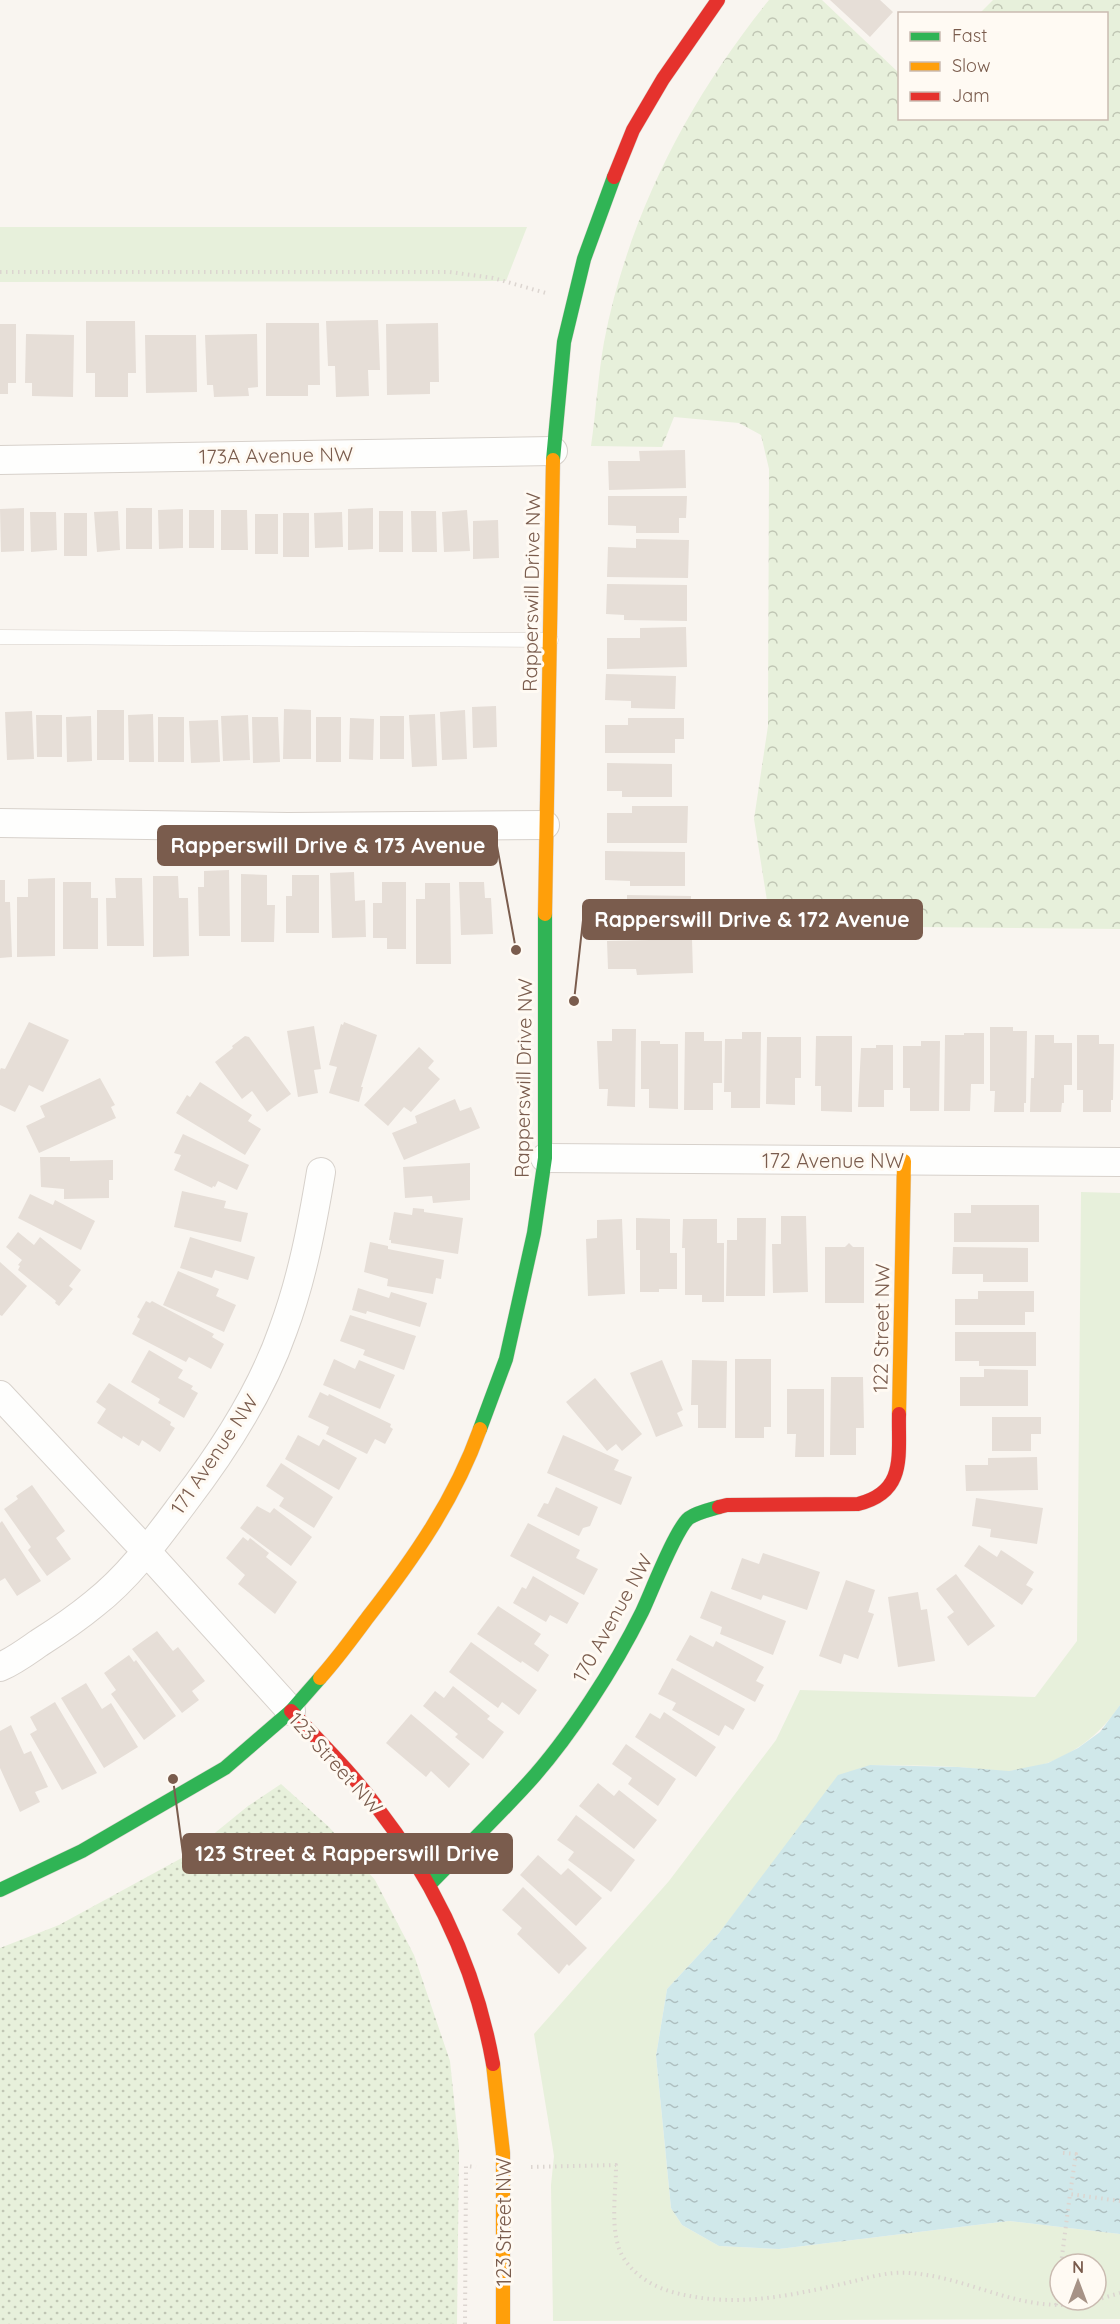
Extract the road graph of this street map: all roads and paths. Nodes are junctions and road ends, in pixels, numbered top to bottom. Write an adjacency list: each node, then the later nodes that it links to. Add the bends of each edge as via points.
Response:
1 (718, 0): 3 (street, Rapperswill Drive NW, via 663,78 633,130 584,259)
2 (0, 272): 3 (path, via 450,272 493,278)
3 (573, 300): 4 (street, Rapperswill Drive NW, via 559,381)
4 (553, 451): 5 (street, 173A Avenue NW); 7 (street, Rapperswill Drive NW)
5 (0, 460)
6 (0, 637): 7 (lane)
7 (552, 640): 9 (street, Rapperswill Drive NW)
8 (0, 823): 9 (street)
9 (545, 825): 10 (street, Rapperswill Drive NW)
10 (545, 1158): 11 (street, 172 Avenue NW); 18 (street, Rapperswill Drive NW, via 534,1233 506,1359 469,1460 406,1568)
11 (904, 1161): 12 (street, 172 Avenue NW); 15 (street, 122 Street NW, via 898,1462)
12 (1120, 1162)
13 (321, 1172): 16 (street, 171 Avenue NW, via 299,1280 263,1379 201,1480)
14 (0, 1395): 16 (street, 123 Street NW)
15 (887, 1493): 19 (street, 170 Avenue NW, via 858,1504 727,1505 704,1510 688,1519 641,1614 566,1734 529,1782)
16 (146, 1551): 17 (street, 171 Avenue NW, via 95,1604); 18 (street, 123 Street NW)
17 (0, 1667)
18 (291, 1711): 19 (street, 123 Street NW, via 376,1805); 20 (street, Rapperswill Drive NW, via 225,1768 82,1851)
19 (429, 1885): 22 (street, 123 Street NW, via 466,1958 486,2027 496,2074)
20 (0, 1890)
21 (1063, 2153): 23 (path, via 1076,2154)
22 (503, 2167): 26 (path, via 616,2165 616,2235 621,2252 644,2280 691,2297 760,2300 906,2272 935,2275 1023,2302); 27 (path, via 466,2166); 28 (street, 123 Street NW)
23 (1070, 2194): 24 (path); 25 (path)
24 (1120, 2201)
25 (1063, 2252)
26 (1048, 2304)
27 (465, 2324)
28 (503, 2324)

